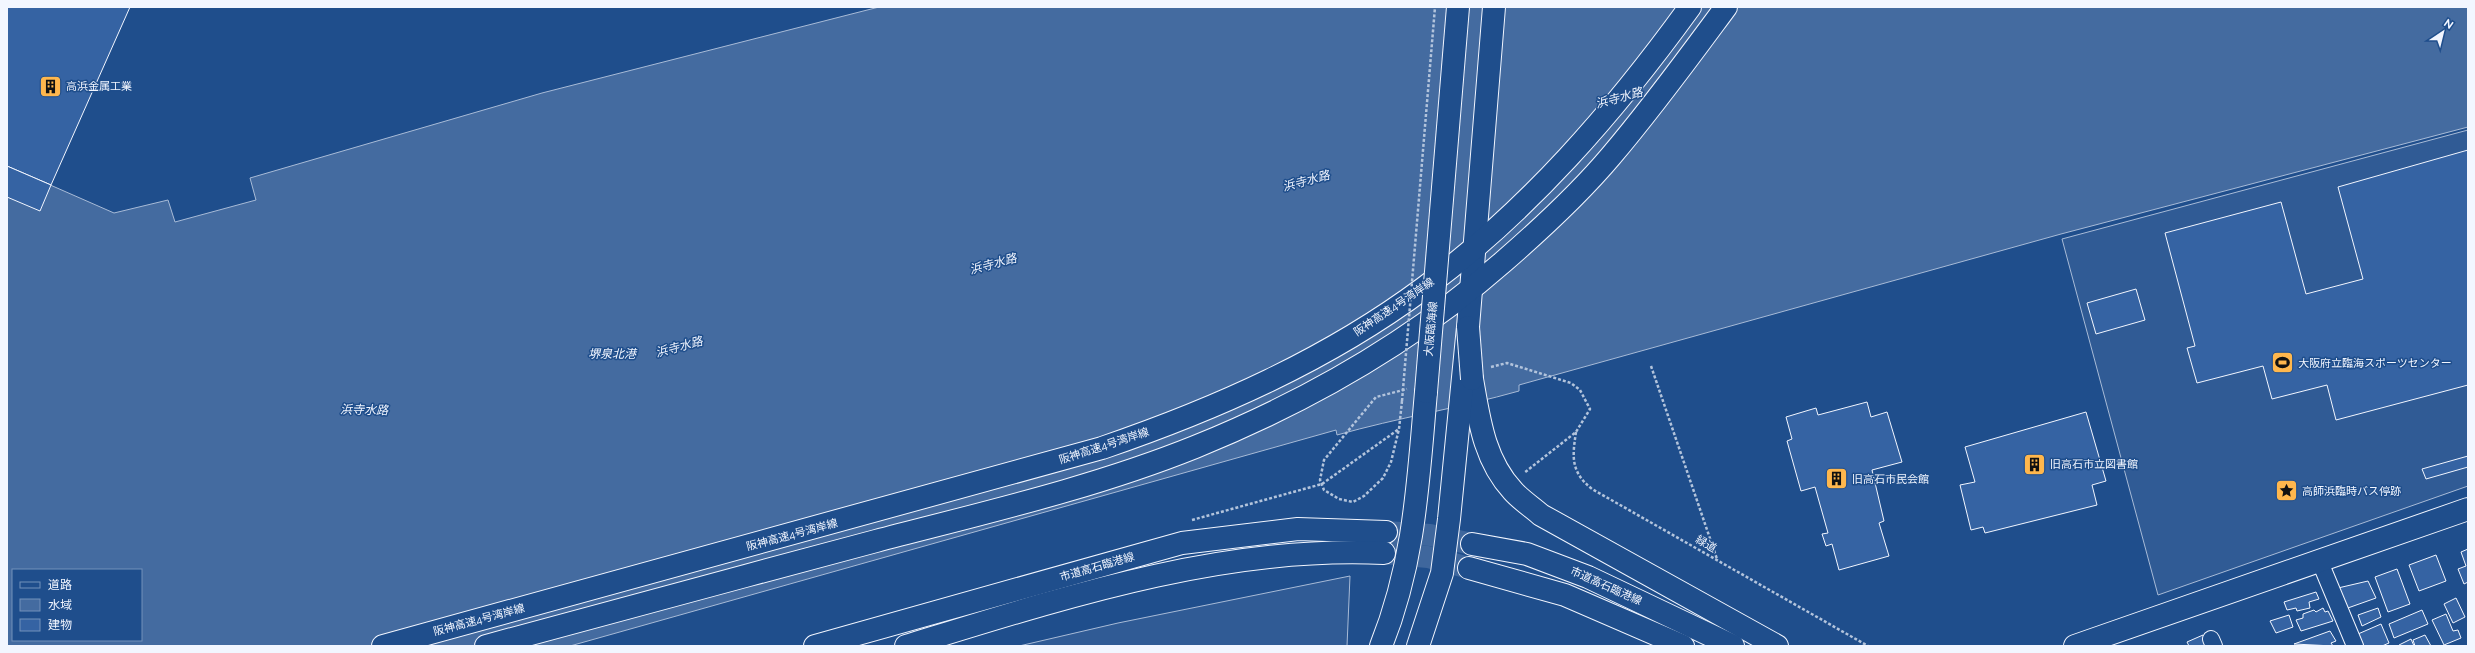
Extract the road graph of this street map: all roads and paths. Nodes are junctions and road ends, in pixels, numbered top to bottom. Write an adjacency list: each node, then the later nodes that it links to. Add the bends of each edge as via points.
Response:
1 (1435, 7): 9 (path, bridge)
2 (1458, 7): 25 (main road, 大阪臨海線, bridge, via 1411,547 1390,624)
3 (1494, 7): 7 (main road, bridge, via 1468,327)
4 (1690, 7): 21 (main road, 阪神高速4号湾岸線, bridge, via 1630,87 1580,146 1535,193 1482,241 1424,288 1371,324 1314,358 1249,391 1171,424 1102,448)
5 (1726, 7): 22 (main road, bridge, via 1654,104 1609,159 1557,213 1501,264 1443,310 1391,346 1274,412 1193,448 1111,476)
6 (1651, 366): 18 (path)
7 (1467, 382): 26 (main road, via 1442,573); 29 (main road, via 1481,431 1496,468 1513,491 1541,515)
8 (1571, 383): 10 (path, via 1580,390 1590,409)
9 (1399, 429): 13 (path); 13 (path, via 1392,462 1374,488 1353,502 1339,499 1324,490)
10 (1576, 432): 11 (path); 18 (path, 緑道, via 1574,465 1580,479 1592,489)
11 (1522, 475)
12 (1320, 480): 13 (path)
13 (1322, 484)
14 (2468, 509): 19 (main road)
15 (1386, 532): 23 (main road, 市道高石臨港線, via 1298,529 1182,543)
16 (1472, 544): 28 (main road, 市道高石臨港線, via 1528,554 1588,577)
17 (1384, 553): 24 (main road, 市道高石臨港線, via 1281,555 1181,571 1031,608)
18 (1717, 560): 30 (path, 緑道)
19 (2320, 562): 31 (main road); 32 (street)
20 (1468, 568): 27 (main road, via 1564,595)
21 (384, 646)
22 (486, 646)
23 (815, 646)
24 (906, 646)
25 (1381, 646)
26 (1418, 646)
27 (1683, 646)
28 (1733, 646)
29 (1777, 646)
30 (1868, 646)
31 (2075, 646)
32 (2355, 646)

